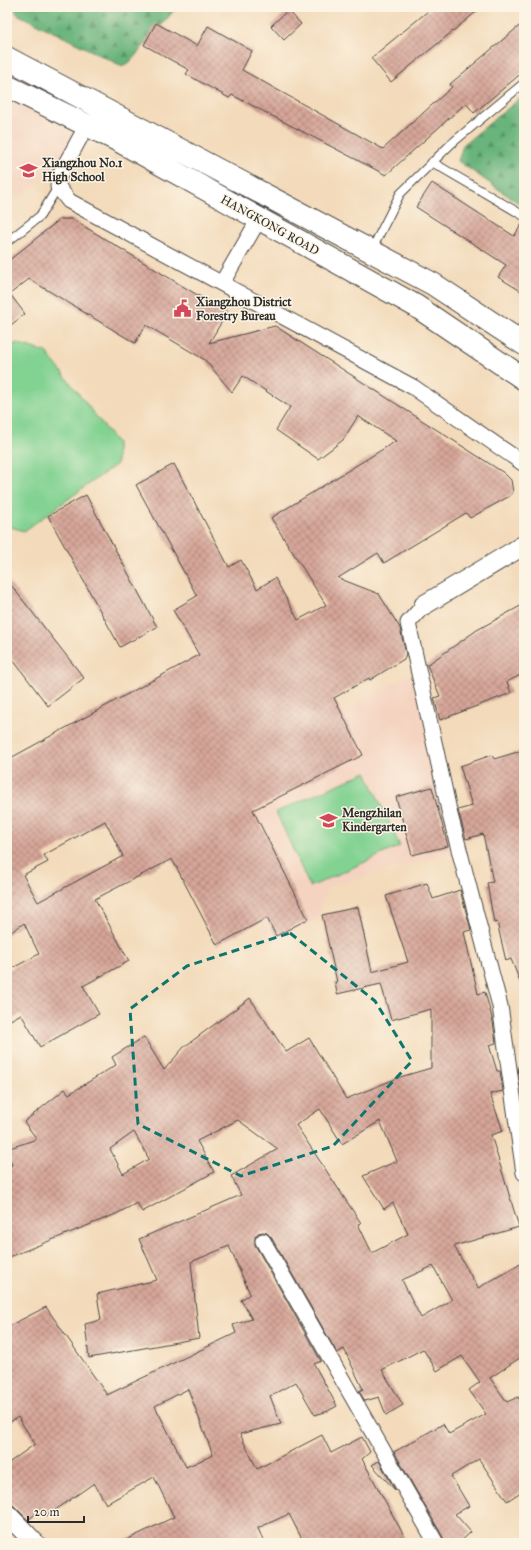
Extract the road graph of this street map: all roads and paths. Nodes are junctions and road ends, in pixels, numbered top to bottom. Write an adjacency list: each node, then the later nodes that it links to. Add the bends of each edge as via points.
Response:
1 (7, 58): 10 (main road, HANGKONG ROAD)
2 (524, 83): 5 (lane)
3 (7, 86): 4 (main road, HANGKONG ROAD)
4 (87, 125): 6 (street, via 59,176); 8 (main road, HANGKONG ROAD)
5 (432, 162): 7 (lane); 10 (lane, via 400,194)
6 (58, 187): 9 (lane, via 40,216); 11 (street, via 69,201)
7 (524, 216)
8 (259, 219): 11 (street); 13 (main road, HANGKONG ROAD, via 416,306)
9 (7, 242)
10 (370, 251): 12 (main road, HANGKONG ROAD)
11 (222, 283): 14 (street, via 413,387)
12 (520, 335)
13 (524, 379)
14 (524, 464)
15 (522, 545): 16 (street)
16 (424, 604): 17 (street, via 408,623 450,816 500,1006)
17 (524, 1173)
18 (263, 1241): 21 (street)
19 (7, 1514): 20 (street)
20 (35, 1543)
21 (436, 1543)

